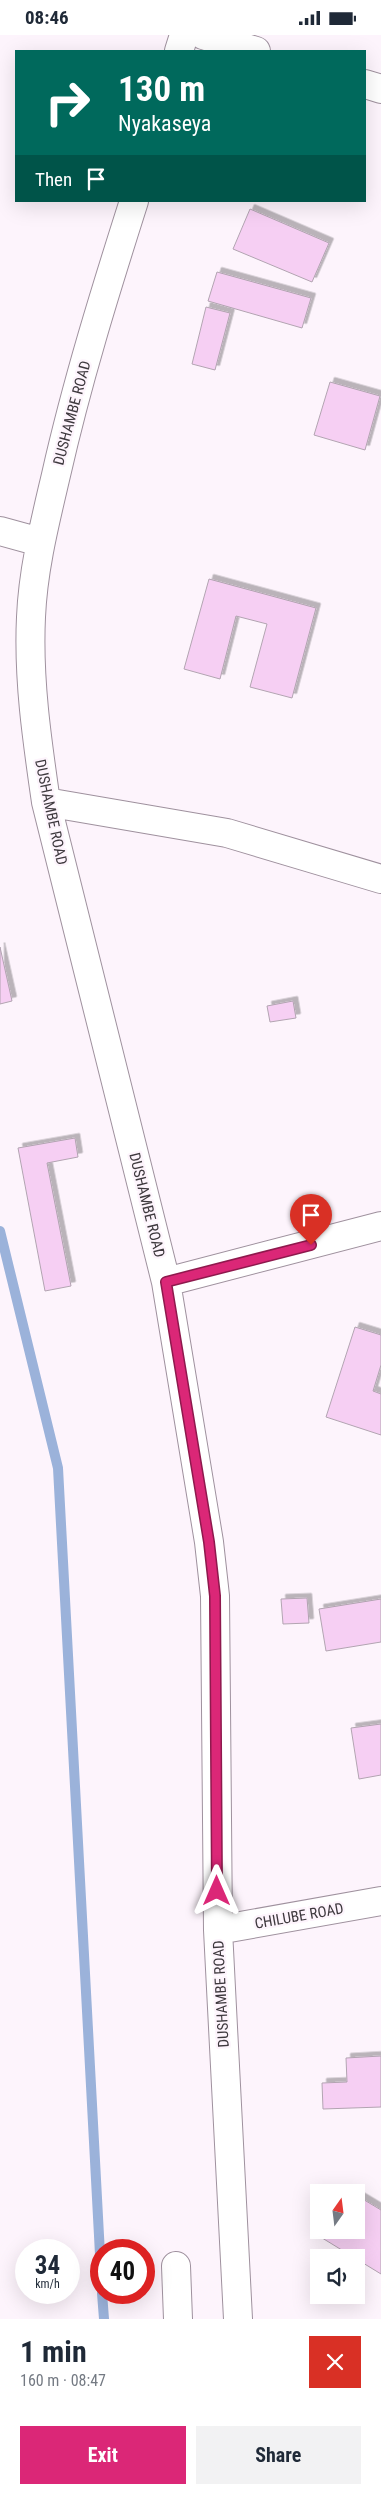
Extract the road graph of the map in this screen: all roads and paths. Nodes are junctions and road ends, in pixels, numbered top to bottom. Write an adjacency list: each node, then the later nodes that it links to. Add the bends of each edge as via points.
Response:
1 (184, 35): 3 (street)
2 (203, 35): 4 (street)
3 (179, 50)
4 (253, 50)
5 (366, 84): 6 (street)
6 (381, 89)
7 (134, 202): 9 (street, DUSHAMBE ROAD, via 66,429)
8 (0, 531): 9 (street)
9 (40, 542): 10 (street, DUSHAMBE ROAD, via 31,616 31,679)
10 (46, 802): 11 (street, via 227,833); 13 (street, DUSHAMBE ROAD)
11 (381, 879)
12 (381, 1226): 13 (street)
13 (166, 1282): 15 (street, DUSHAMBE ROAD, via 215,1596)
14 (381, 1901): 15 (street, CHILUBE ROAD)
15 (218, 1930): 18 (street, DUSHAMBE ROAD)
16 (176, 2267): 17 (street)
17 (178, 2319)
18 (238, 2319)

